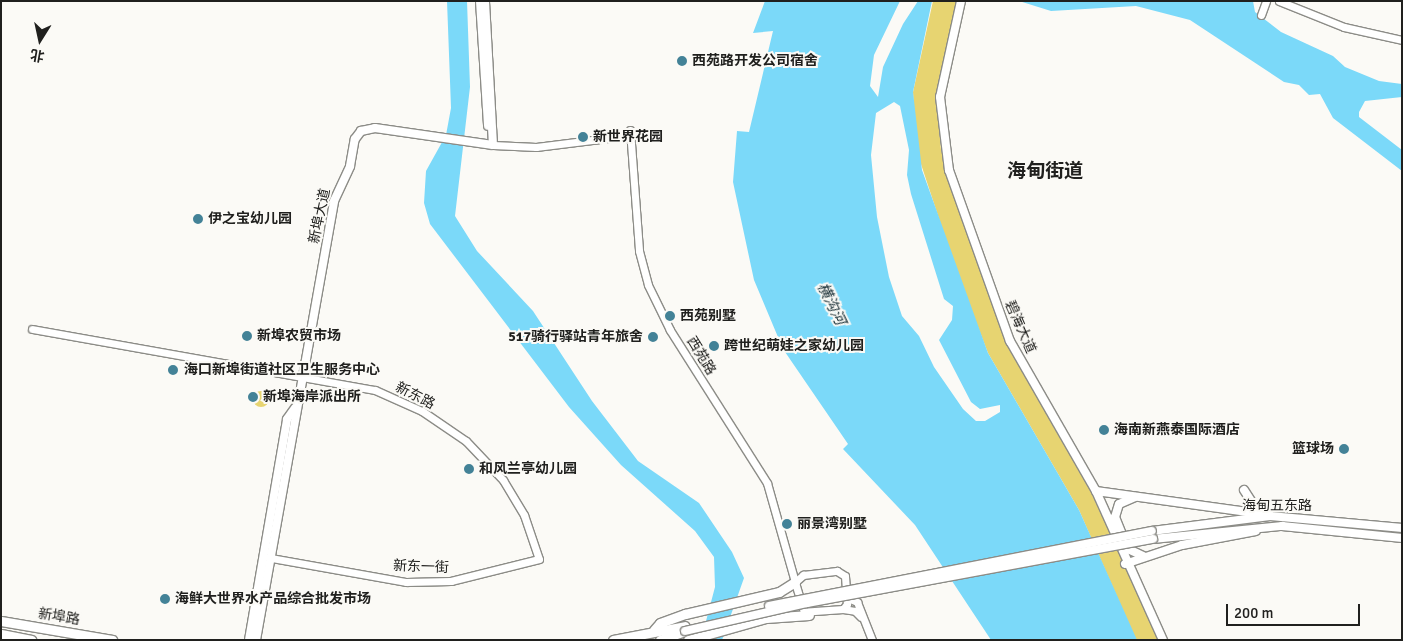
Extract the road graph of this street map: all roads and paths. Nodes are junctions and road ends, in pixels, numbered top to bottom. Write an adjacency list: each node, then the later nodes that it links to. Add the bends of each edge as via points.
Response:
1 (480, 1): 9 (main road)
2 (485, 1): 9 (main road)
3 (960, 1): 12 (main road, 碧海大道, via 940,97 946,162 1010,340); 24 (main road, 碧海大道, via 938,97 944,163 1009,343 1080,466)
4 (1266, 1): 7 (main road)
5 (1279, 1): 8 (main road, via 1339,26)
6 (1286, 1): 8 (main road, via 1349,26)
7 (1261, 15)
8 (1402, 38)
9 (491, 143): 11 (main road, 新埠大道, via 372,128 356,136 350,166 334,201); 25 (main road, 西苑路, via 536,147 630,133 639,251 648,286 670,330 767,484)
10 (32, 329): 11 (main road, 新东路)
11 (303, 380): 22 (main road, 新埠大道); 23 (main road, 新东路, via 375,390 422,411 466,442 503,480 524,515); 36 (main road, 新埠大道, via 295,410 287,420)
12 (1096, 491): 13 (main road); 24 (main road, 碧海大道)
13 (1139, 496): 14 (main road); 21 (main road, via 1119,504 1115,518 1128,549)
14 (1229, 508): 15 (main road); 15 (main road, via 1244,490 1253,508)
15 (1261, 512): 16 (main road)
16 (1270, 516): 18 (main road, 海甸五东路); 19 (main road, 海甸五东路)
17 (1282, 526): 19 (main road, 海甸五东路); 20 (main road, 海甸五东路); 21 (main road, via 1204,540)
18 (1402, 528)
19 (1152, 535): 32 (main road, bridge, via 816,601)
20 (1402, 538)
21 (1146, 556): 24 (main road)
22 (271, 558): 23 (main road, 新东一街, via 406,582 451,581); 37 (main road, 新埠大道)
23 (539, 559)
24 (1127, 563): 41 (main road, 碧海大道)
25 (795, 582): 26 (main road, via 804,575 836,571 845,576); 28 (main road, 西苑路, via 800,609); 31 (highway, via 767,595 685,614 660,623)
26 (850, 599): 27 (main road); 30 (main road, via 857,602)
27 (843, 609): 28 (main road); 30 (main road, via 856,611)
28 (809, 615): 32 (highway, via 766,618)
29 (1, 622): 35 (highway, 新埠路)
30 (864, 622): 40 (main road)
31 (654, 630): 32 (highway); 38 (highway)
32 (686, 632): 39 (highway)
33 (1, 634): 34 (highway, 新埠路)
34 (32, 640)
35 (112, 640)
36 (249, 640)
37 (256, 640)
38 (613, 640)
39 (660, 640)
40 (872, 640)
41 (1161, 640)

